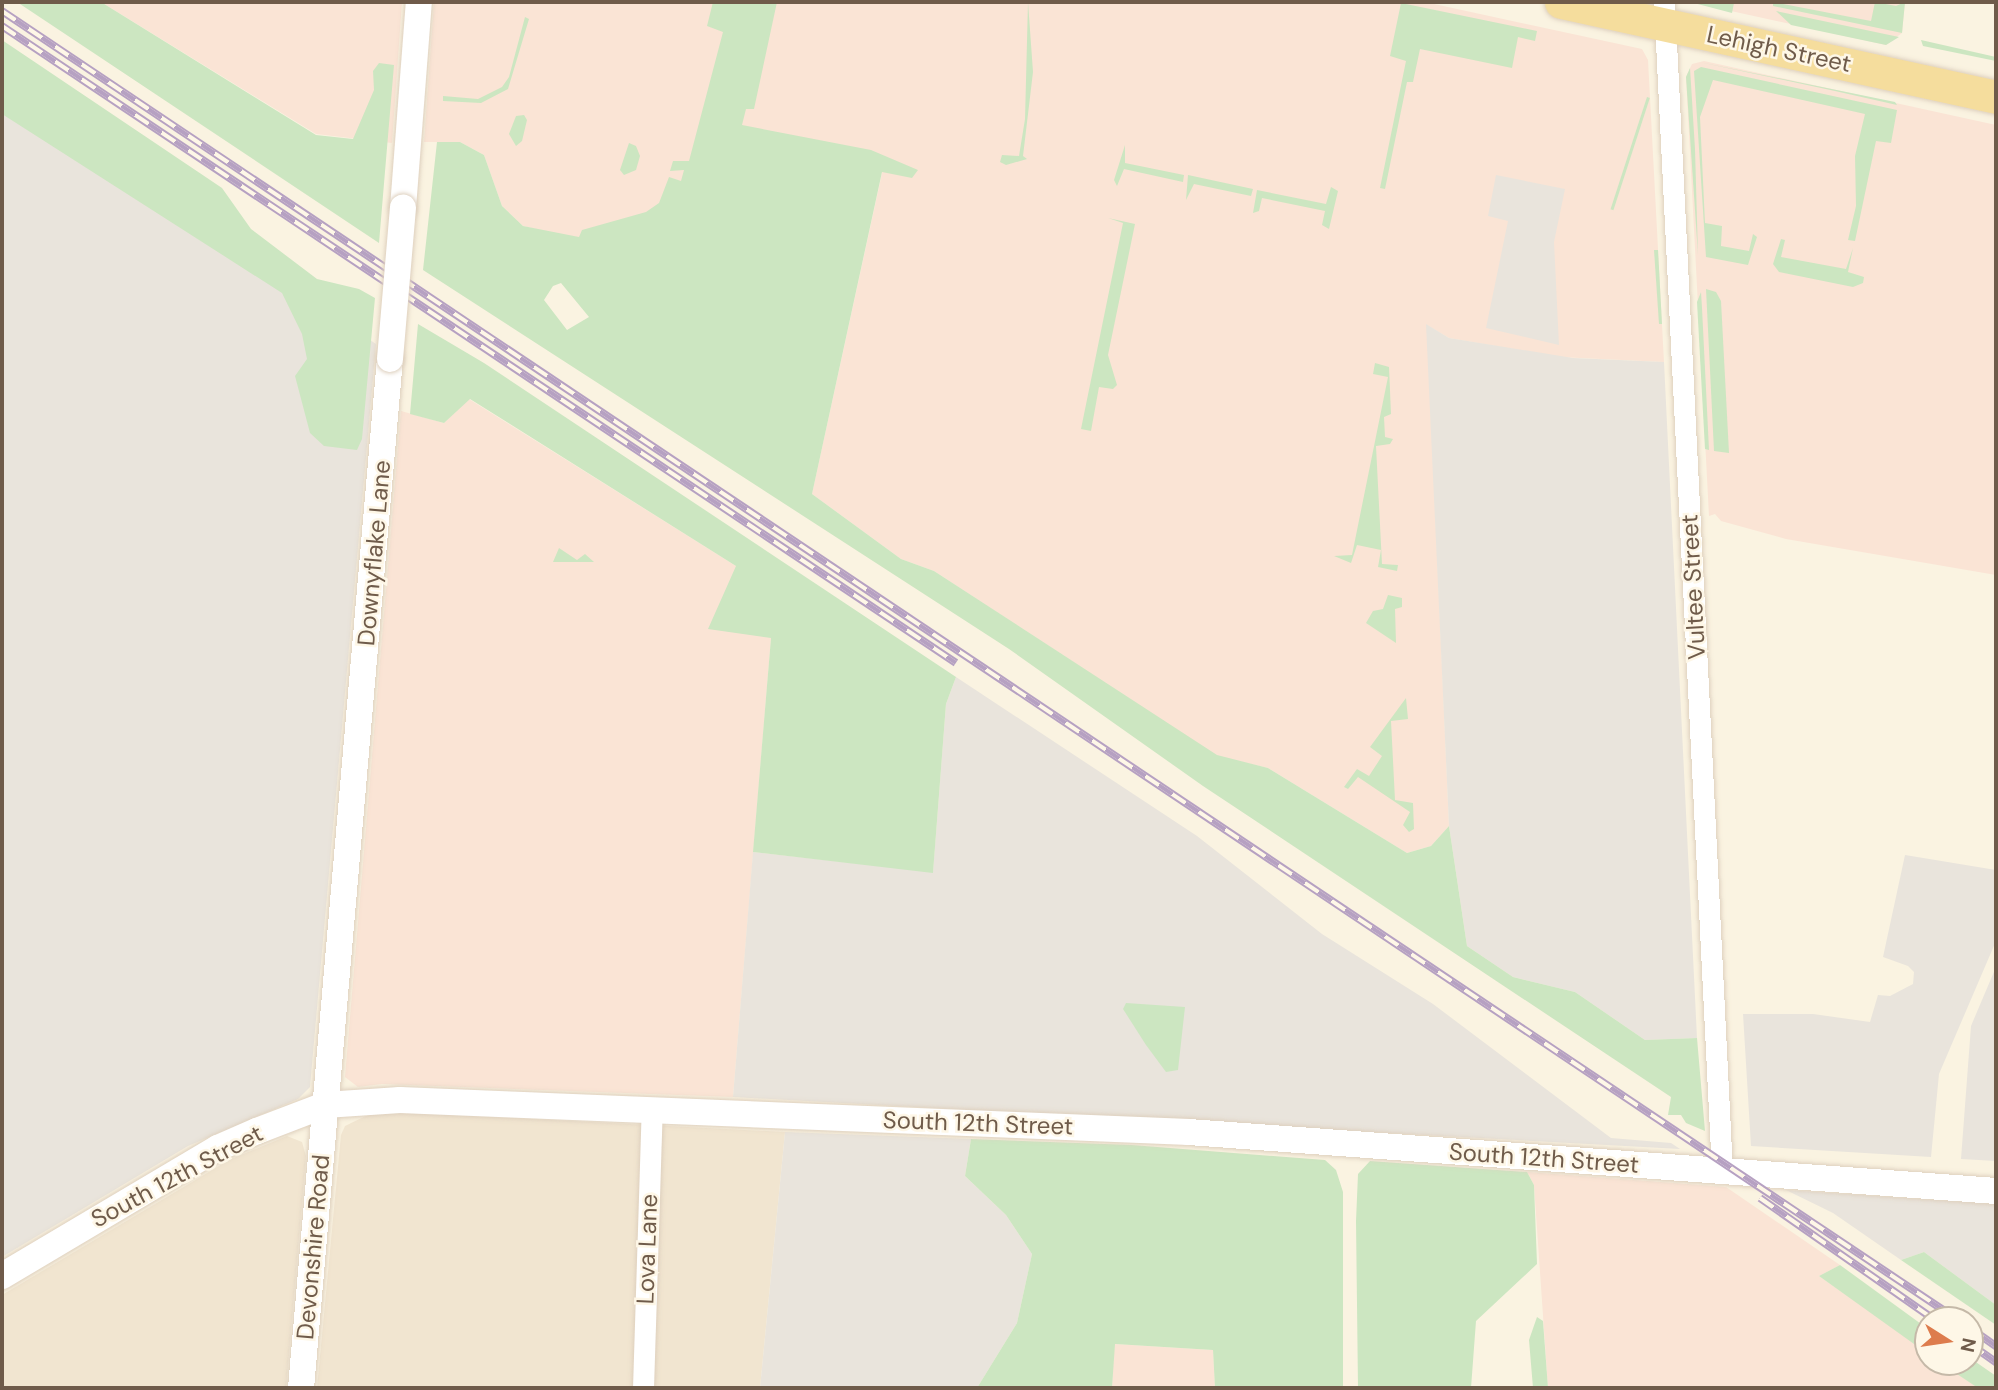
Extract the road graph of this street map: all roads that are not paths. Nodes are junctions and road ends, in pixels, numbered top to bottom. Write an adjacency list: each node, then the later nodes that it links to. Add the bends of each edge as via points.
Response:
1 (419, 2): 5 (street, Downyflake Lane, bridge)
2 (1561, 2): 3 (main road, Lehigh Street)
3 (1665, 13): 4 (main road, Lehigh Street); 7 (street, Vultee Street)
4 (1996, 97)
5 (326, 1105): 6 (street, South 12th Street, via 463,1100); 9 (street, South 12th Street, via 218,1148); 10 (street, Devonshire Road)
6 (652, 1109): 7 (street, South 12th Street, via 1189,1132); 11 (street, Lova Lane)
7 (1722, 1172): 8 (street, South 12th Street)
8 (1996, 1191)
9 (2, 1276)
10 (301, 1388)
11 (643, 1388)

